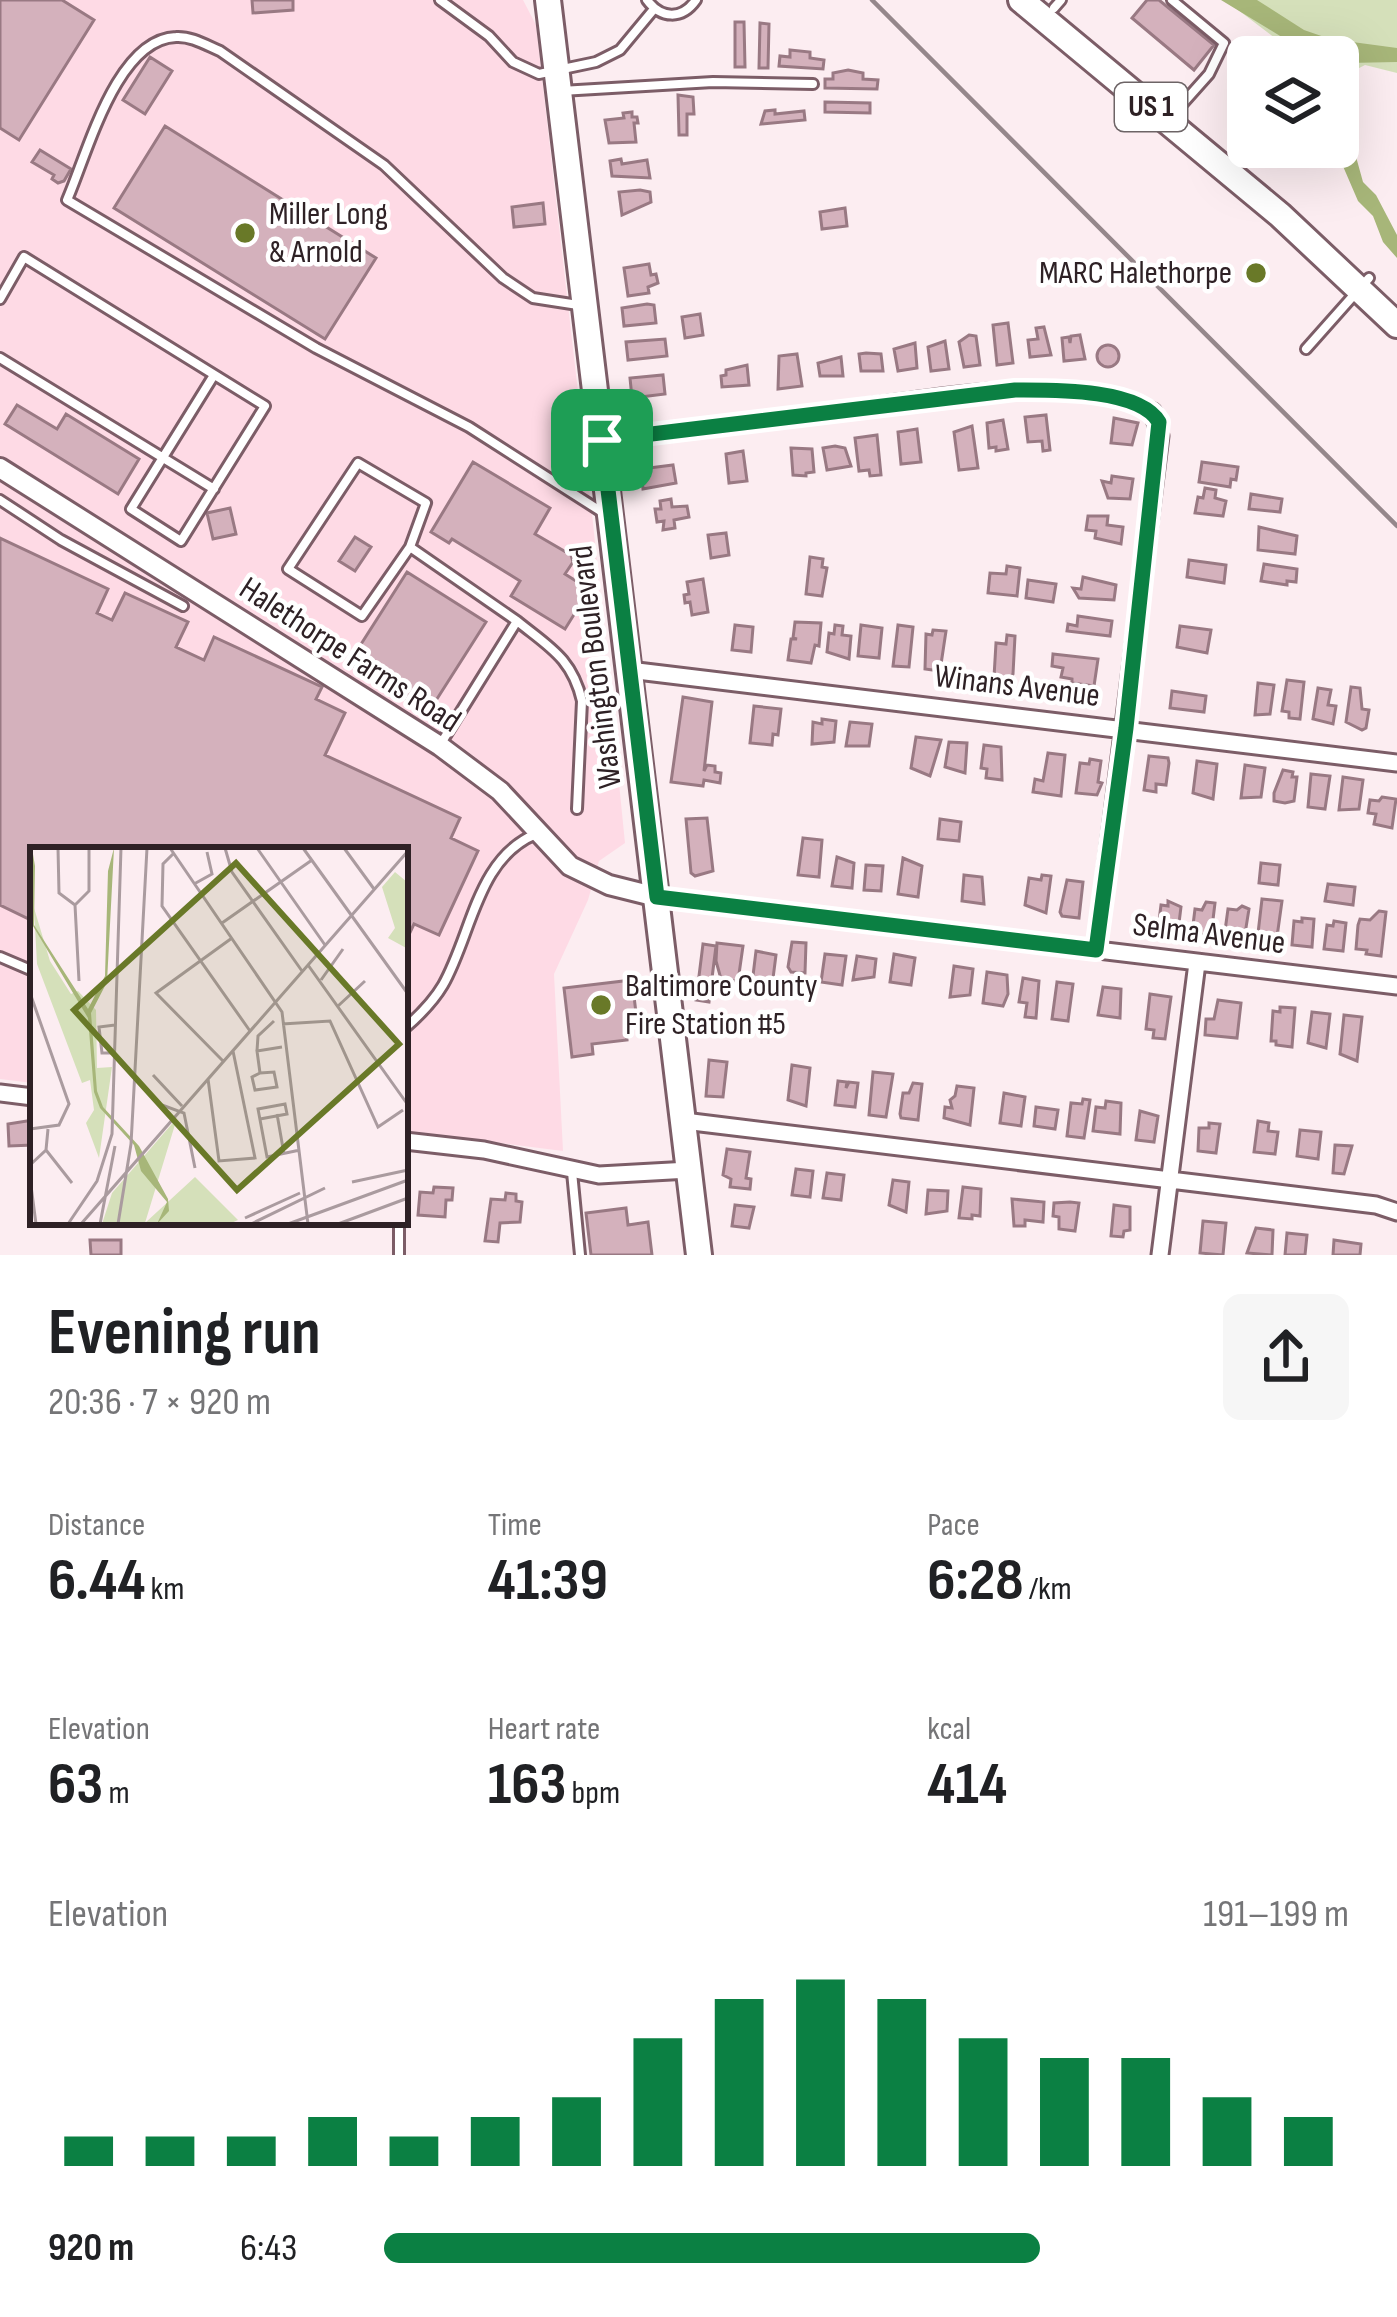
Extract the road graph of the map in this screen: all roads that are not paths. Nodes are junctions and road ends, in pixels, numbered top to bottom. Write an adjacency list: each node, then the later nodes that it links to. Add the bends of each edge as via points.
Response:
1 (440, 0): 9 (lane, via 524,70)
2 (548, 0): 9 (main road, Washington Boulevard)
3 (647, 0): 8 (lane)
4 (695, 0): 8 (lane, via 684,13)
5 (1021, 0): 11 (main road, US 1)
6 (1172, 0): 11 (lane, via 1224,43)
7 (1053, 3): 11 (main road, US 1)
8 (654, 9): 9 (lane, via 620,50)
9 (558, 81): 10 (lane); 15 (main road, Washington Boulevard)
10 (812, 84)
11 (1173, 115): 12 (main road, US 1)
12 (1364, 283): 14 (main road, US 1); 16 (main road, US 1); 17 (lane)
13 (0, 299): 19 (lane, via 24,257)
14 (1397, 304)
15 (585, 305): 20 (main road, Washington Boulevard); 25 (lane, via 549,304 519,289 384,165 190,38 158,40 125,68 67,200 316,348 470,427)
16 (1397, 325)
17 (1306, 349)
18 (0, 358): 21 (lane)
19 (214, 374): 21 (lane); 23 (lane, via 266,406)
20 (602, 440): 25 (main road, Washington Boulevard); 32 (street, via 1015,390 1095,394 1153,412 1160,436)
21 (162, 458): 23 (lane); 23 (lane, via 130,509 181,541)
22 (0, 468): 27 (street, Halethorpe Farms Road)
23 (214, 489)
24 (0, 500): 28 (lane)
25 (611, 518): 31 (main road, Washington Boulevard)
26 (410, 548): 26 (lane, via 426,503 358,464 288,569 362,616); 30 (lane)
27 (143, 559): 28 (lane); 33 (street, Halethorpe Farms Road)
28 (132, 580): 29 (lane)
29 (183, 606)
30 (517, 621): 33 (lane); 35 (lane, via 567,661 578,685)
31 (629, 670): 32 (street, Winans Avenue); 37 (main road, Washington Boulevard)
32 (1126, 728): 34 (street, Winans Avenue); 38 (street)
33 (440, 746): 36 (street, Halethorpe Farms Road, via 500,791)
34 (1397, 764)
35 (578, 809)
36 (538, 833): 37 (street, Halethorpe Farms Road, via 588,877); 43 (lane, via 499,860 446,980)
37 (657, 897): 38 (street, Selma Avenue); 46 (main road, Washington Boulevard)
38 (1096, 950): 40 (street, Selma Avenue)
39 (0, 957): 41 (lane)
40 (1197, 963): 42 (street, Selma Avenue); 50 (street)
41 (30, 970)
42 (1397, 986)
43 (408, 1025)
44 (0, 1093): 45 (street)
45 (30, 1097)
46 (684, 1121): 49 (main road, Washington Boulevard); 50 (street)
47 (408, 1141): 48 (street)
48 (572, 1170): 49 (street); 52 (lane)
49 (689, 1170): 53 (main road, Washington Boulevard)
50 (1169, 1180): 51 (street); 54 (street)
51 (1397, 1213)
52 (580, 1255)
53 (699, 1255)
54 (1160, 1255)

